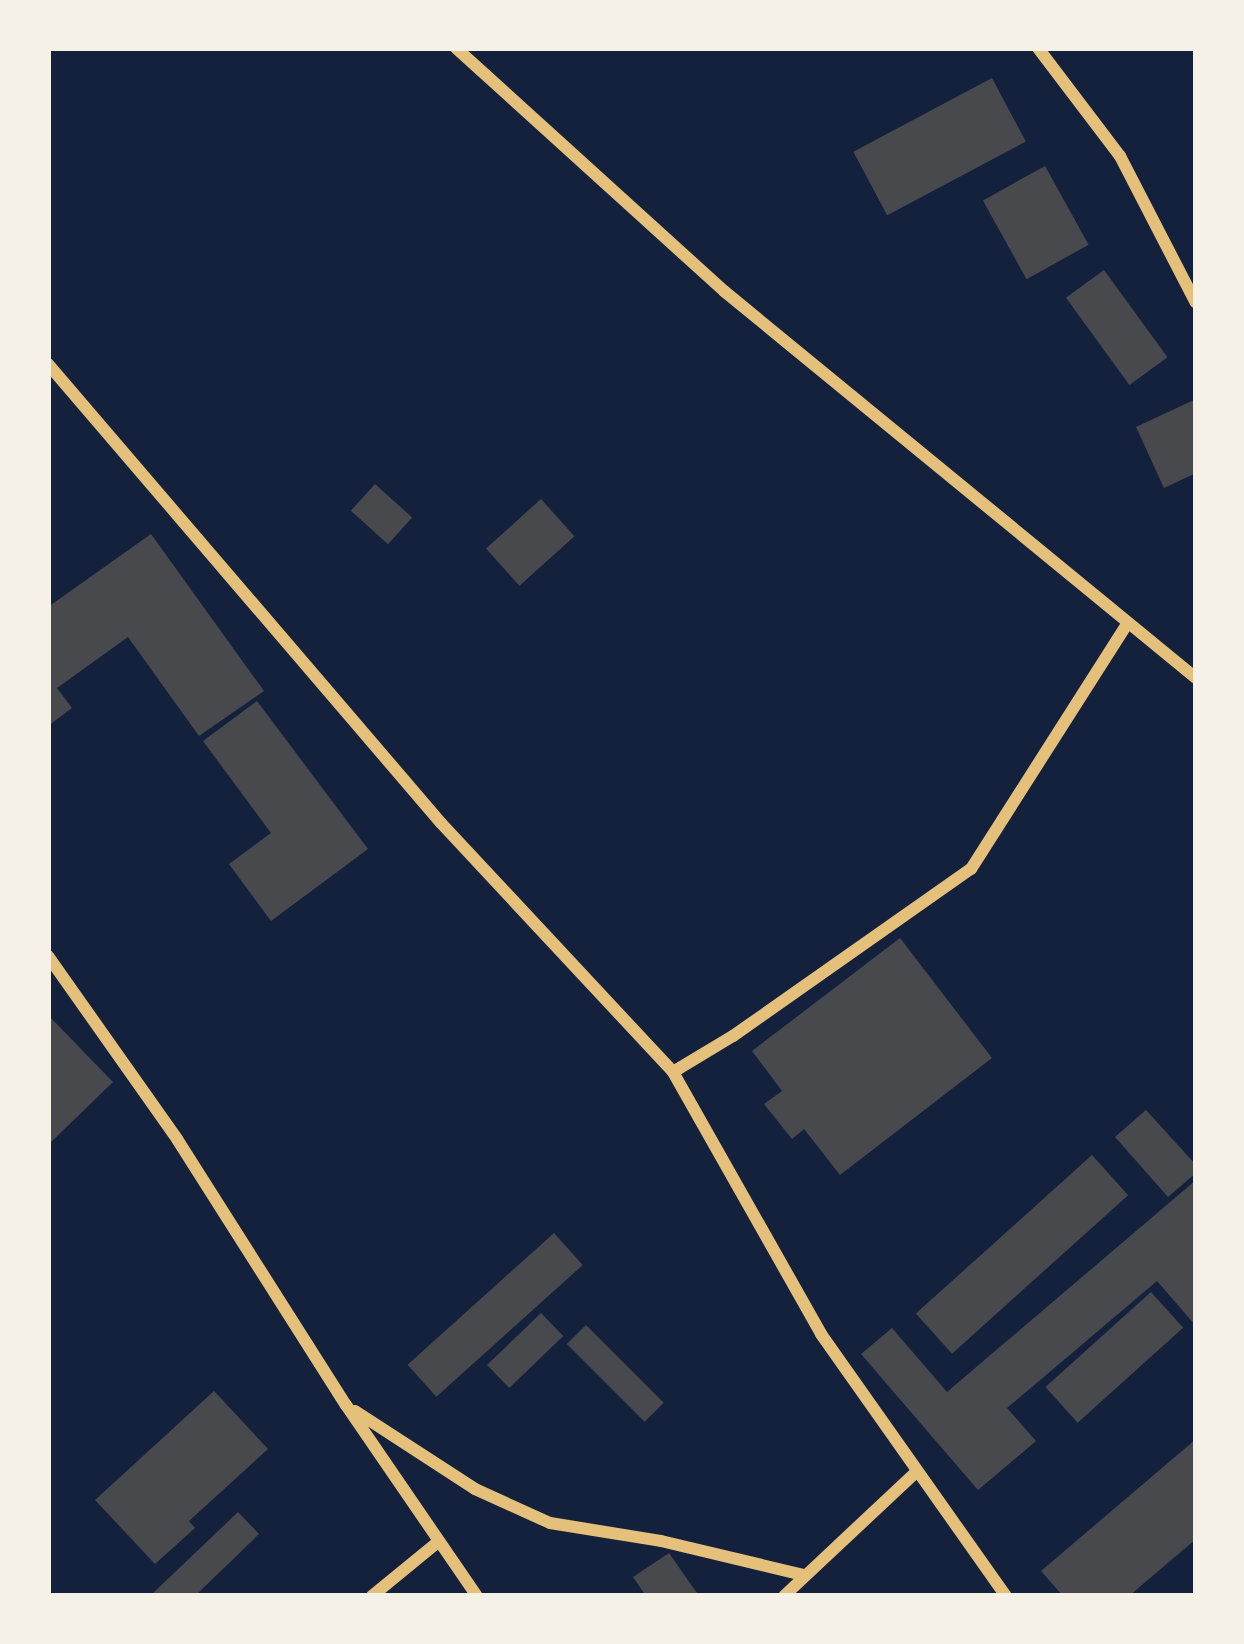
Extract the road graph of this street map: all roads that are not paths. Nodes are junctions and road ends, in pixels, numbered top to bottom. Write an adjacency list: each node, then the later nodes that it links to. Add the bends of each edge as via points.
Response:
1 (456, 48): 5 (street, via 724,291)
2 (1038, 48): 3 (street, via 1120,156)
3 (1196, 303)
4 (48, 364): 8 (street, via 441,823)
5 (1128, 623): 6 (street); 8 (street, via 971,869)
6 (1196, 677)
7 (48, 956): 9 (street, via 177,1139)
8 (673, 1072): 10 (street, via 821,1334)
9 (346, 1405): 11 (street); 12 (street, via 475,1489 550,1523)
10 (915, 1474): 12 (street); 16 (street)
11 (438, 1543): 13 (street); 14 (street)
12 (804, 1575): 15 (street)
13 (372, 1596)
14 (477, 1596)
15 (784, 1596)
16 (1006, 1596)

